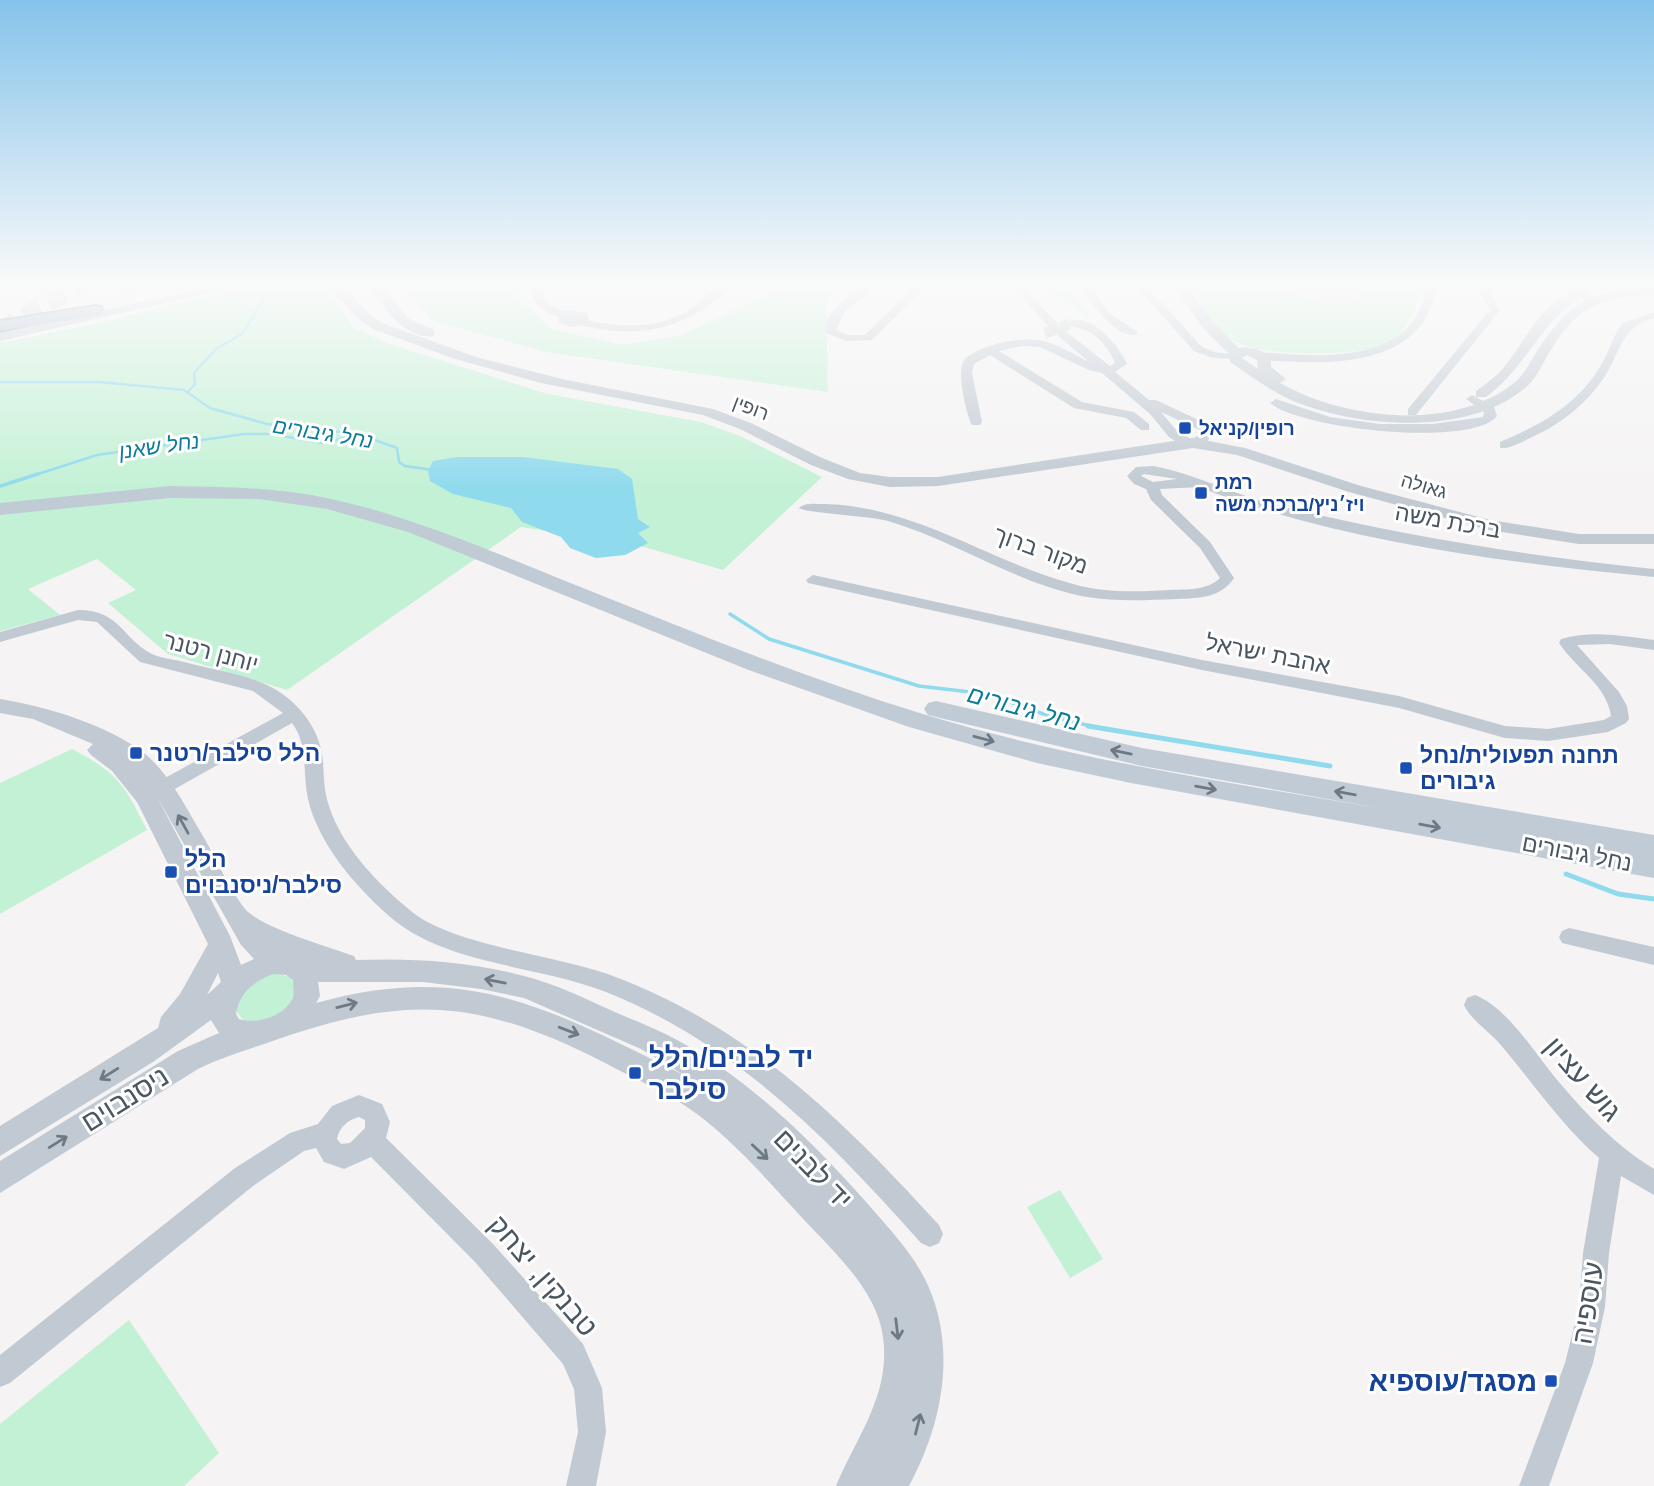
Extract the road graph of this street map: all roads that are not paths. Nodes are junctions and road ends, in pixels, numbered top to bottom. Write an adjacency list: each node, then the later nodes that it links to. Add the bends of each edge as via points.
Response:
1 (450, 351): 29 (street, רופין, via 541,379 709,413 761,431 830,467 881,481 917,484)
2 (484, 351): 29 (street, רופין, via 551,374 729,410 872,470 924,473)
3 (988, 351): 23 (street, via 969,362 966,373)
4 (992, 351): 26 (street, via 1078,405 1130,415)
5 (1057, 351): 16 (street)
6 (1082, 351): 16 (street)
7 (1113, 351): 16 (street, via 1121,360 1117,368)
8 (1204, 351): 15 (street)
9 (1240, 351): 15 (street)
10 (1375, 351): 15 (street, via 1336,358)
11 (1460, 351): 21 (street)
12 (1523, 351): 18 (street, via 1503,380)
13 (1543, 351): 20 (street, via 1520,385)
14 (1612, 351): 28 (street, via 1608,363 1552,424)
15 (1249, 358): 20 (street, via 1278,388 1302,399 1372,416 1433,417); 21 (street, via 1312,396 1345,405)
16 (1103, 370): 17 (street)
17 (1129, 393): 22 (street); 24 (street)
18 (1472, 398): 20 (street); 21 (street)
19 (1276, 403): 20 (street, via 1325,418 1392,430 1487,420 1492,413)
20 (1486, 406)
21 (1412, 412)
22 (1185, 416): 24 (street); 25 (street)
23 (976, 422)
24 (1169, 428): 25 (street, רופין); 26 (street, רופין); 27 (street)
25 (1207, 432): 27 (street); 34 (street, גאולה, via 1348,480 1467,513 1580,532)
26 (1153, 438): 27 (street, רופין); 29 (street, רופין)
27 (1191, 444): 35 (street, גאולה, via 1240,451 1355,489 1489,525 1579,539)
28 (1504, 445)
29 (1026, 463)
30 (1159, 481): 32 (street, מקור ברוך, via 1156,497 1224,571 1225,583 1216,589 1147,596 1073,589 901,520 848,508); 36 (street, ברכת משה, via 1197,483 1264,506 1444,545)
31 (0, 500): 43 (main road, נחל גיבורים, one-way to 31, via 1142,757 940,710 830,676 423,518 355,498 286,486 192,483 107,487)
32 (806, 508)
33 (0, 509): 44 (main road, נחל גיבורים, one-way to 44, via 170,492 259,494 329,504 415,528 754,664 930,725 1131,774)
34 (1654, 531)
35 (1654, 539)
36 (1654, 573)
37 (813, 580): 39 (street, אהבת ישראל, via 1399,702 1527,734 1608,726 1620,719 1613,692 1567,643 1576,639)
38 (0, 637): 41 (street, יוחנן רטנר, via 91,615 146,657 258,687)
39 (1654, 645)
40 (0, 706): 42 (street, via 61,721)
41 (295, 714): 42 (street); 61 (street, יד לבנים, via 309,736 321,811 361,875 408,921 441,937 606,983 674,1011 743,1054 810,1108)
42 (155, 792): 45 (street, one-way to 42); 47 (street)
43 (1654, 846)
44 (1654, 867)
45 (238, 918): 49 (street, via 250,938); 50 (street, via 294,947)
46 (1569, 937): 48 (street)
47 (221, 944): 51 (street); 54 (street, via 189,1002)
48 (1654, 956)
49 (285, 965): 50 (street, יד לבנים, via 317,971); 51 (street, via 246,974); 53 (street, via 308,984 307,994 302,1005)
50 (374, 970): 65 (street, יד לבנים, one-way to 50, via 915,1436 924,1398 926,1333 902,1269 816,1167 728,1090 667,1048 590,1013 495,981)
51 (231, 990): 53 (street, via 223,1016 226,1025 234,1031); 54 (street, ניסנבוים)
52 (1475, 1005): 58 (street, גוש עציון)
53 (270, 1030): 59 (street, ניסנבוים, one-way to 53, via 188,1060); 64 (street, יד לבנים, one-way to 64, via 352,1004 385,999 473,1001 514,1010 582,1037 703,1102 760,1150 798,1190 883,1287 896,1316 900,1361 890,1418)
54 (143, 1053): 57 (street, ניסנבוים, one-way to 57)
55 (326, 1133): 56 (street, via 328,1148 340,1156 357,1153); 56 (street, via 342,1112 359,1106 377,1117); 62 (street, via 298,1141 244,1177)
56 (372, 1140): 63 (street, טבנקין, יצחק, via 484,1252 573,1354 588,1388 592,1432)
57 (0, 1142)
58 (1612, 1156): 60 (street, גוש עציון); 66 (street, עוספיה, via 1592,1307 1579,1363)
59 (0, 1178)
60 (1654, 1183)
61 (930, 1234)
62 (0, 1373)
63 (581, 1486)
64 (854, 1486)
65 (890, 1486)
66 (1534, 1486)

